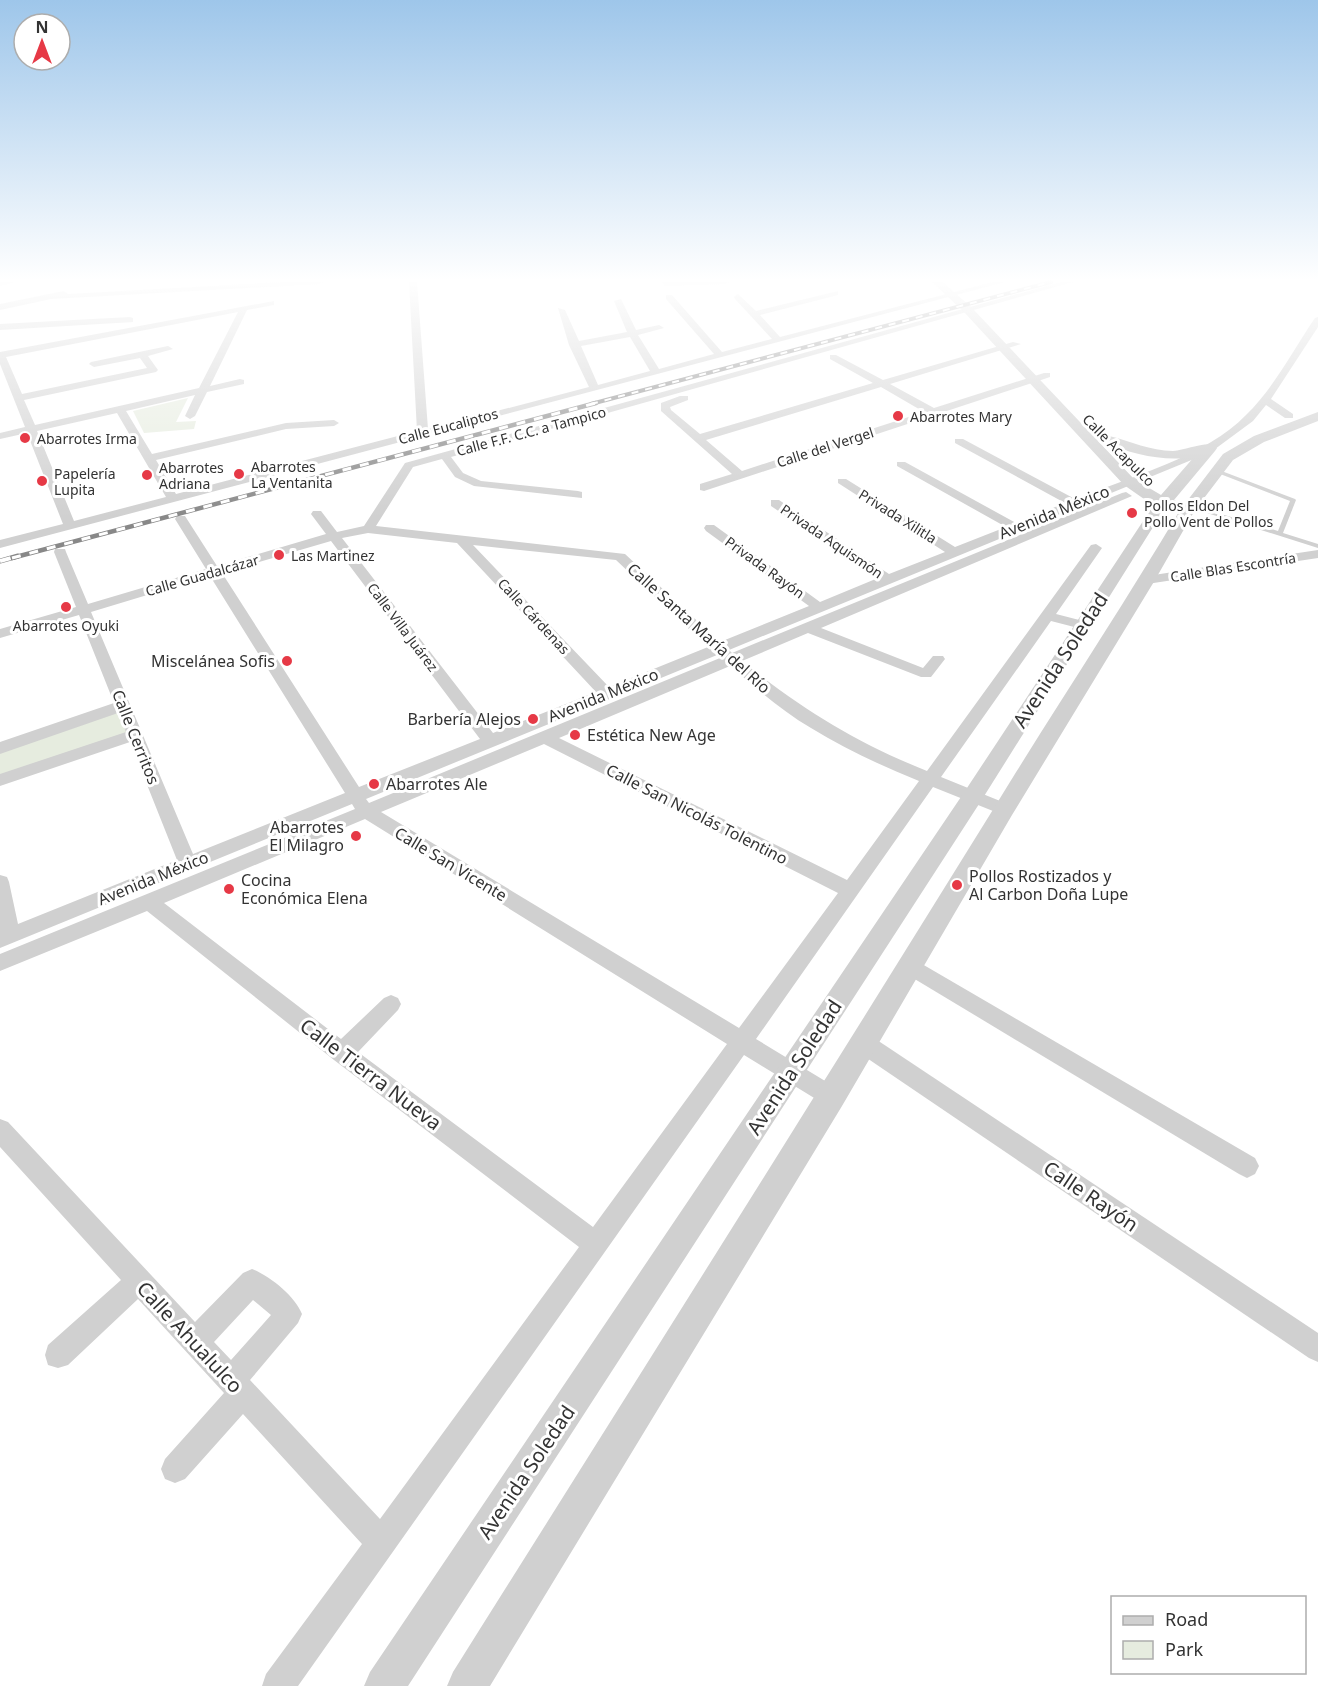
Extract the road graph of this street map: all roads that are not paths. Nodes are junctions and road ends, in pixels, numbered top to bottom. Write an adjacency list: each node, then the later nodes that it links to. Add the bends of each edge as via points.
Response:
1 (3, 361): 24 (street)
2 (94, 361): 19 (street)
3 (147, 361): 19 (street, via 153,370)
4 (217, 361): 23 (street)
5 (418, 361): 35 (street)
6 (581, 361): 22 (street)
7 (649, 361): 16 (street)
8 (699, 361): 16 (street, Calle Eucaliptos)
9 (791, 361): 39 (street, Calle F.F. C.C. a Tampico)
10 (820, 361): 37 (street, via 665,405 666,411)
11 (840, 361): 21 (street)
12 (953, 361): 21 (street)
13 (1014, 361): 18 (street, Calle Acapulco)
14 (1033, 361): 17 (street, Calle Acapulco)
15 (1291, 361): 25 (street, Avenida México)
16 (656, 372): 22 (street, Calle Eucaliptos)
17 (1047, 375): 18 (street, Calle del Vergel); 34 (street, Calle Acapulco)
18 (1032, 380): 28 (street, Calle del Vergel); 46 (street, Calle Acapulco)
19 (104, 381): 24 (street)
20 (240, 382): 23 (street)
21 (879, 382): 28 (street); 37 (street)
22 (594, 388): 35 (street, Calle Eucaliptos)
23 (202, 391): 27 (street); 29 (street)
24 (19, 398): 33 (street)
25 (1265, 400): 30 (street); 41 (street, Avenida México)
26 (1318, 407): 30 (street)
27 (120, 409): 33 (street); 40 (street)
28 (933, 412): 43 (street, Calle del Vergel)
29 (190, 416)
30 (1289, 416): 41 (street)
31 (1318, 416): 41 (street)
32 (334, 423): 40 (street, via 286,426)
33 (31, 429): 36 (street); 53 (street)
34 (1101, 432): 41 (street, via 1129,448 1162,456); 46 (street, Calle Acapulco)
35 (423, 433): 48 (street, Calle Eucaliptos)
36 (0, 436)
37 (699, 438): 43 (street)
38 (959, 441): 50 (street)
39 (444, 455): 47 (street, via 459,475 478,484); 56 (street, Calle F.F. C.C. a Tampico, via 409,465)
40 (149, 458): 48 (street)
41 (1217, 459): 46 (street, Avenida Soledad); 46 (street, Avenida México); 57 (lane, via 1293,500)
42 (901, 464): 54 (street)
43 (740, 475): 45 (street, Calle del Vergel)
44 (842, 481): 64 (street, Privada Xilitla)
45 (704, 487)
46 (1159, 490): 50 (street, Avenida México); 57 (lane); 69 (street, Avenida Soledad); 73 (street, Avenida Soledad); 74 (street, Avenida México)
47 (578, 495)
48 (173, 499): 53 (street, Calle Eucaliptos)
49 (775, 503): 68 (street, Privada Aquismón)
50 (1073, 503): 54 (street, Avenida México)
51 (317, 514): 58 (street, Calle Villa Juárez)
52 (182, 519): 67 (street, Calle San Vicente)
53 (70, 526): 60 (street, Calle Eucaliptos)
54 (1015, 527): 64 (street, Avenida México)
55 (710, 528): 70 (street, Privada Rayón)
56 (368, 529): 58 (street, Calle Guadalcázar); 59 (street, Calle Guadalcázar)
57 (1280, 534): 61 (lane)
58 (334, 536): 67 (street, Calle Guadalcázar); 83 (street, Calle Villa Juárez)
59 (461, 539): 66 (street, Calle Guadalcázar); 79 (street, Calle Cárdenas)
60 (0, 544)
61 (1318, 546)
62 (1096, 548): 72 (street)
63 (60, 552): 71 (street, Calle Cerritos)
64 (954, 552): 68 (street, Avenida México)
65 (1318, 554): 69 (street, Calle Blas Escontría)
66 (620, 557): 76 (street, Calle Santa María del Río)
67 (214, 571): 71 (street, Calle Guadalcázar); 88 (street, Calle San Vicente)
68 (888, 579): 70 (street, Avenida México)
69 (1147, 580): 89 (street, Avenida Soledad)
70 (819, 607): 76 (street, Avenida México)
71 (83, 610): 75 (street, Calle Guadalcázar); 80 (street, Calle Cerritos)
72 (1048, 616): 73 (street); 85 (street)
73 (1082, 625): 87 (street, Avenida Soledad)
74 (807, 628): 77 (street, via 926,674); 78 (street, Avenida México)
75 (0, 634)
76 (718, 648): 78 (street, Calle Santa María del Río); 79 (street, Avenida México)
77 (938, 659)
78 (731, 660): 82 (street, Avenida México); 85 (street, Calle Santa María del Río, via 816,724)
79 (606, 693): 83 (street, Avenida México)
80 (123, 706): 81 (street, Calle Cerritos); 84 (street)
81 (135, 735): 86 (street); 90 (street, Calle Cerritos)
82 (543, 737): 88 (street, Avenida México); 92 (street, Calle San Nicolás Tolentino)
83 (490, 741): 88 (street, Avenida México)
84 (0, 748)
85 (931, 779): 87 (street, Calle Santa María del Río); 92 (street)
86 (0, 780)
87 (973, 796): 89 (street, Calle Santa María del Río); 101 (street, Avenida Soledad)
88 (360, 804): 90 (street, Avenida México); 93 (street, Avenida México); 98 (street, Calle San Vicente)
89 (1004, 809): 96 (street, Avenida Soledad)
90 (188, 864): 94 (street, Avenida México)
91 (0, 882): 94 (street)
92 (851, 891): 98 (street)
93 (148, 902): 95 (street, Avenida México); 100 (street, Calle Tierra Nueva)
94 (5, 938)
95 (0, 963)
96 (910, 966): 99 (street, Avenida Soledad); 104 (street)
97 (391, 1004): 100 (street)
98 (743, 1041): 101 (street, Calle San Vicente); 105 (street)
99 (863, 1043): 102 (street, Avenida Soledad); 108 (street, Calle Rayón)
100 (342, 1053): 105 (street, Calle Tierra Nueva)
101 (792, 1071): 102 (street, Calle San Vicente); 114 (street, Avenida Soledad)
102 (832, 1097): 115 (street, Avenida Soledad)
103 (0, 1130): 106 (street, Calle Ahualulco)
104 (1247, 1166)
105 (596, 1245): 112 (street)
106 (139, 1281): 107 (street, Calle Ahualulco); 109 (street)
107 (195, 1342): 110 (street, Calle Ahualulco); 110 (street, via 252,1282 289,1314)
108 (1318, 1349)
109 (58, 1356)
110 (237, 1388): 111 (street); 112 (street, Calle Ahualulco)
111 (176, 1469)
112 (381, 1543): 113 (street)
113 (278, 1686)
114 (384, 1686)
115 (466, 1686)

